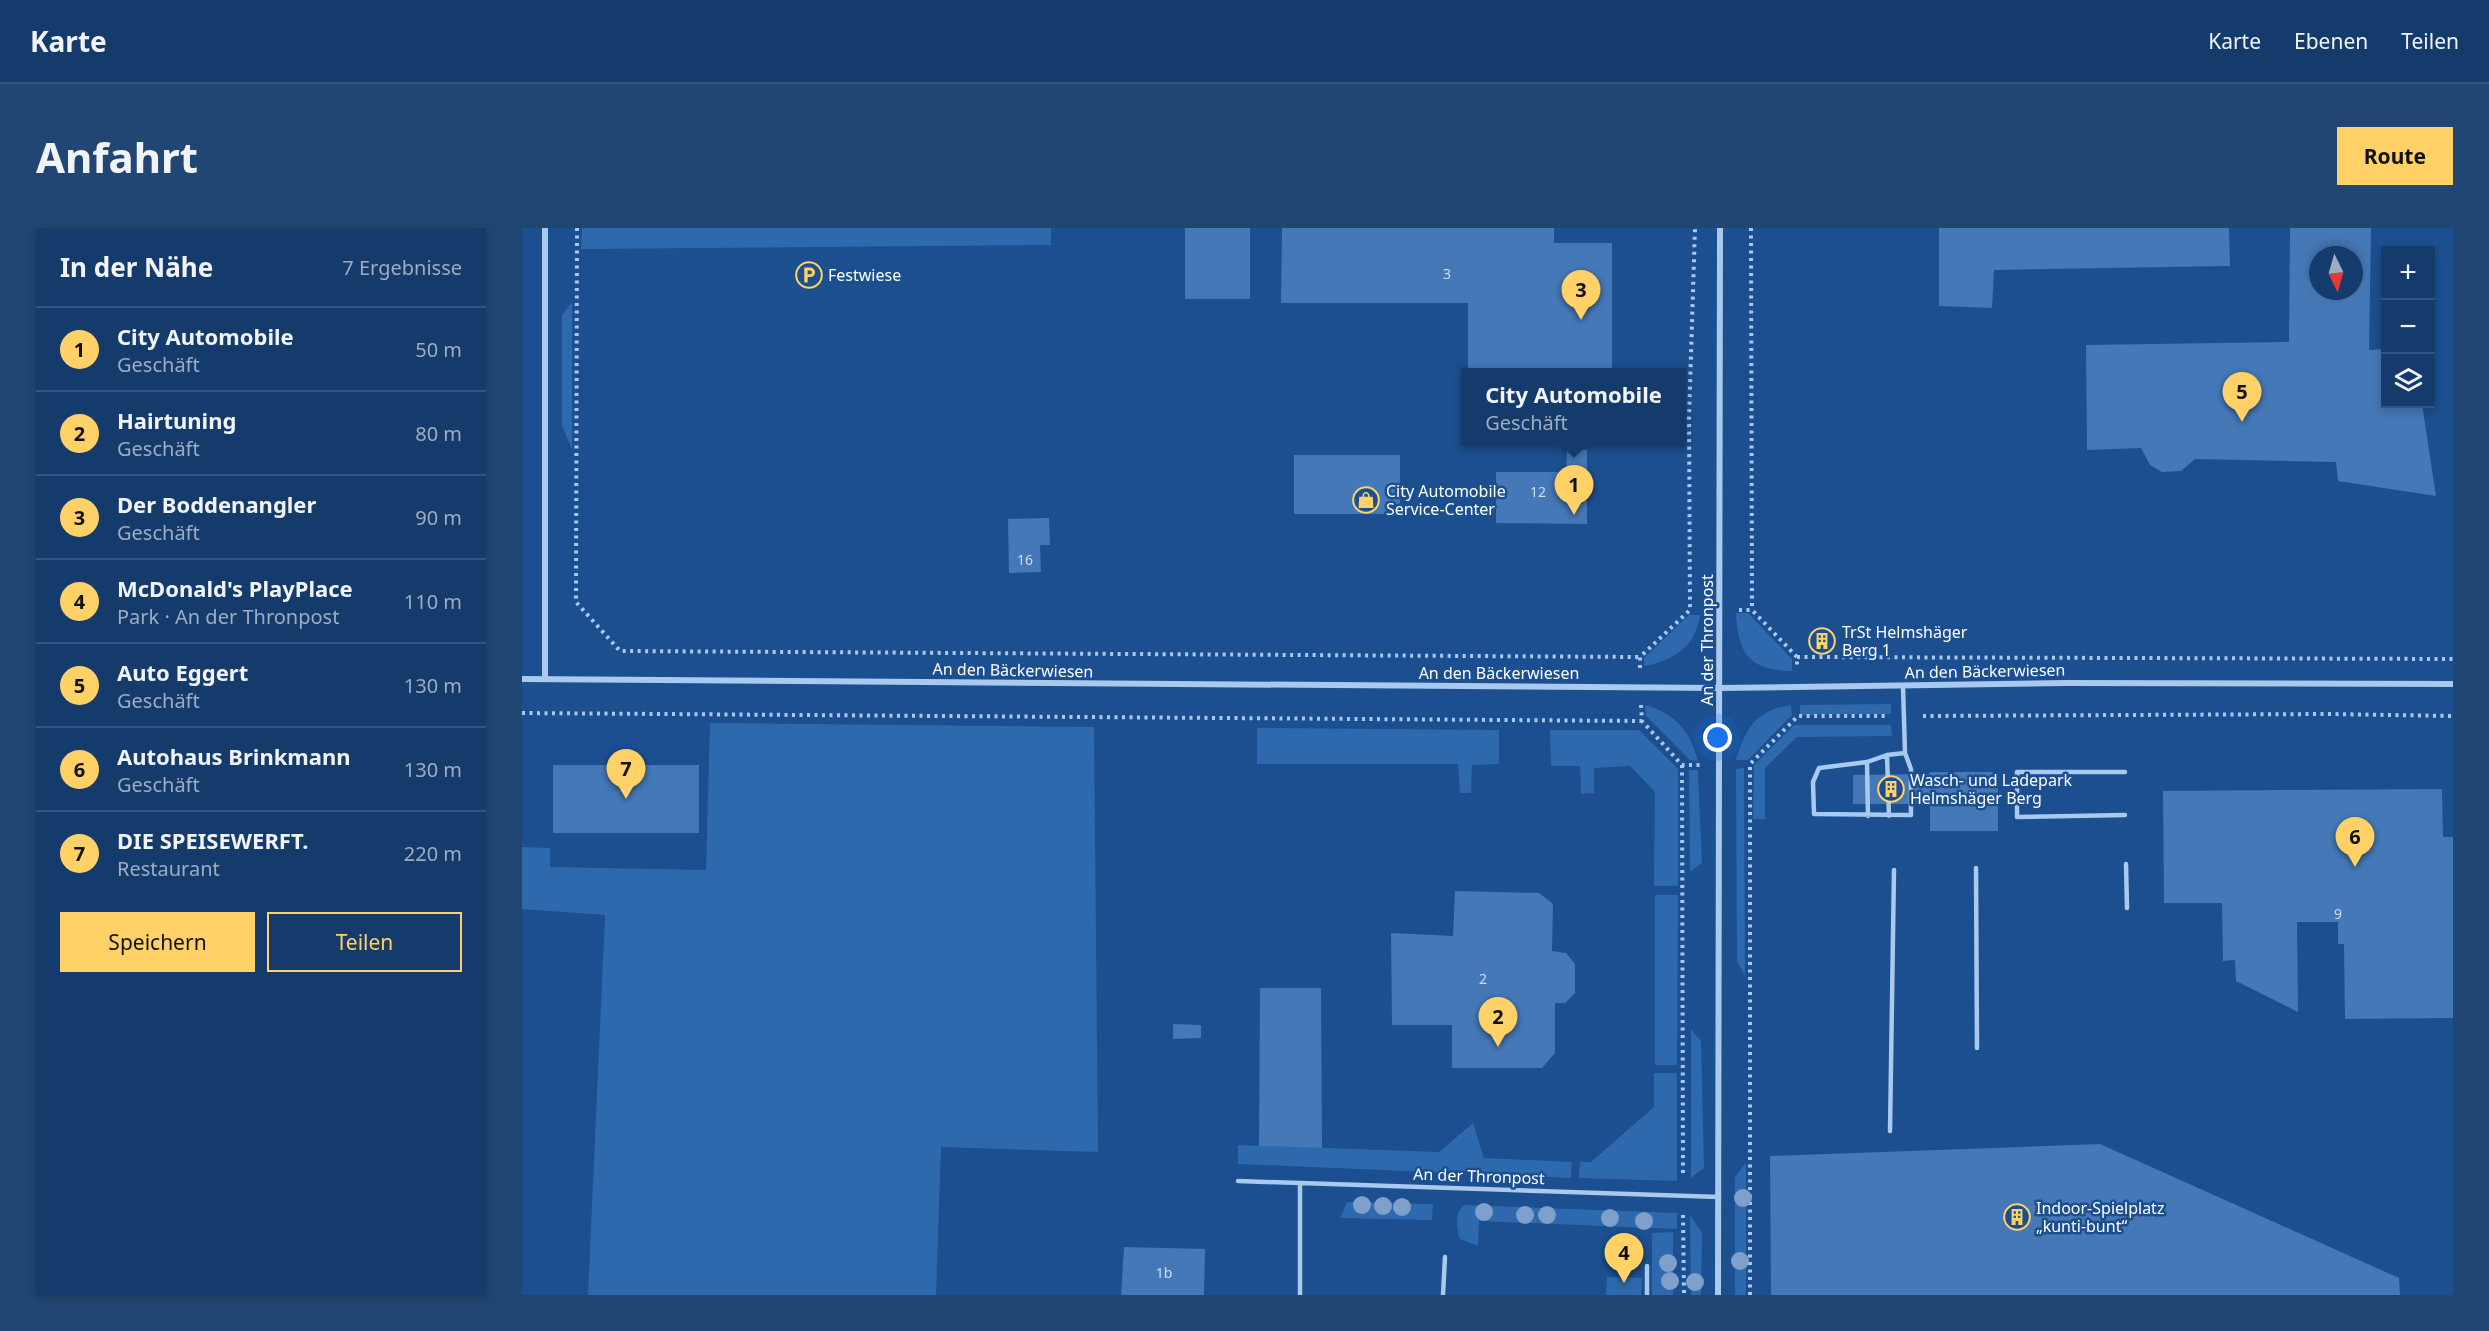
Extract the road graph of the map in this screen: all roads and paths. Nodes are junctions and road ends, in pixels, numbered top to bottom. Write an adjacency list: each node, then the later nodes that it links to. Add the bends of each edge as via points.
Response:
1 (545, 228): 12 (street)
2 (577, 228): 9 (path, via 576,602 620,651)
3 (1695, 228): 6 (path, via 1689,418)
4 (1720, 228): 7 (street, An der Thronpost)
5 (1751, 228): 8 (path)
6 (1690, 610): 7 (path); 9 (path)
7 (1720, 610): 8 (path); 17 (street, An der Thronpost)
8 (1752, 610): 10 (path)
9 (1640, 657): 15 (path)
10 (1797, 657): 11 (path); 18 (path)
11 (2453, 659)
12 (545, 679): 13 (street, An den Bäckerwiesen); 15 (street, An den Bäckerwiesen)
13 (522, 680)
14 (2453, 684): 16 (street, An den Bäckerwiesen)
15 (1640, 686): 17 (street, An den Bäckerwiesen); 23 (path)
16 (1903, 686): 18 (street, An den Bäckerwiesen); 21 (lane)
17 (1720, 688): 18 (street, An den Bäckerwiesen); 27 (street, An der Thronpost)
18 (1797, 688): 20 (path)
19 (522, 713): 23 (path)
20 (1798, 716): 21 (path); 28 (path)
21 (1904, 716): 22 (path); 24 (lane)
22 (2453, 716)
23 (1642, 721): 29 (path)
24 (1905, 753): 25 (lane); 33 (lane, via 1911,769 1911,815)
25 (1887, 755): 26 (lane); 33 (lane)
26 (1867, 762): 32 (lane); 32 (lane, via 1819,768 1813,782 1814,814)
27 (1720, 764): 28 (path); 29 (path); 43 (street, An der Thronpost)
28 (1750, 764): 51 (path)
29 (1682, 765): 42 (path)
30 (2125, 772): 31 (lane, via 2018,772 2017,816)
31 (2125, 815)
32 (1868, 816): 33 (lane)
33 (1889, 816)
34 (2126, 864): 37 (lane)
35 (1976, 868): 38 (lane)
36 (1894, 870): 39 (lane)
37 (2127, 908)
38 (1977, 1048)
39 (1890, 1131)
40 (1238, 1181): 41 (lane, An der Thronpost)
41 (1300, 1184): 42 (lane, An der Thronpost); 46 (lane)
42 (1683, 1196): 43 (lane, An der Thronpost); 49 (path)
43 (1719, 1197): 50 (street, An der Thronpost)
44 (1445, 1257): 47 (lane)
45 (1647, 1266): 48 (lane)
46 (1300, 1295)
47 (1443, 1295)
48 (1647, 1295)
49 (1684, 1295)
50 (1718, 1295)
51 (1750, 1295)

